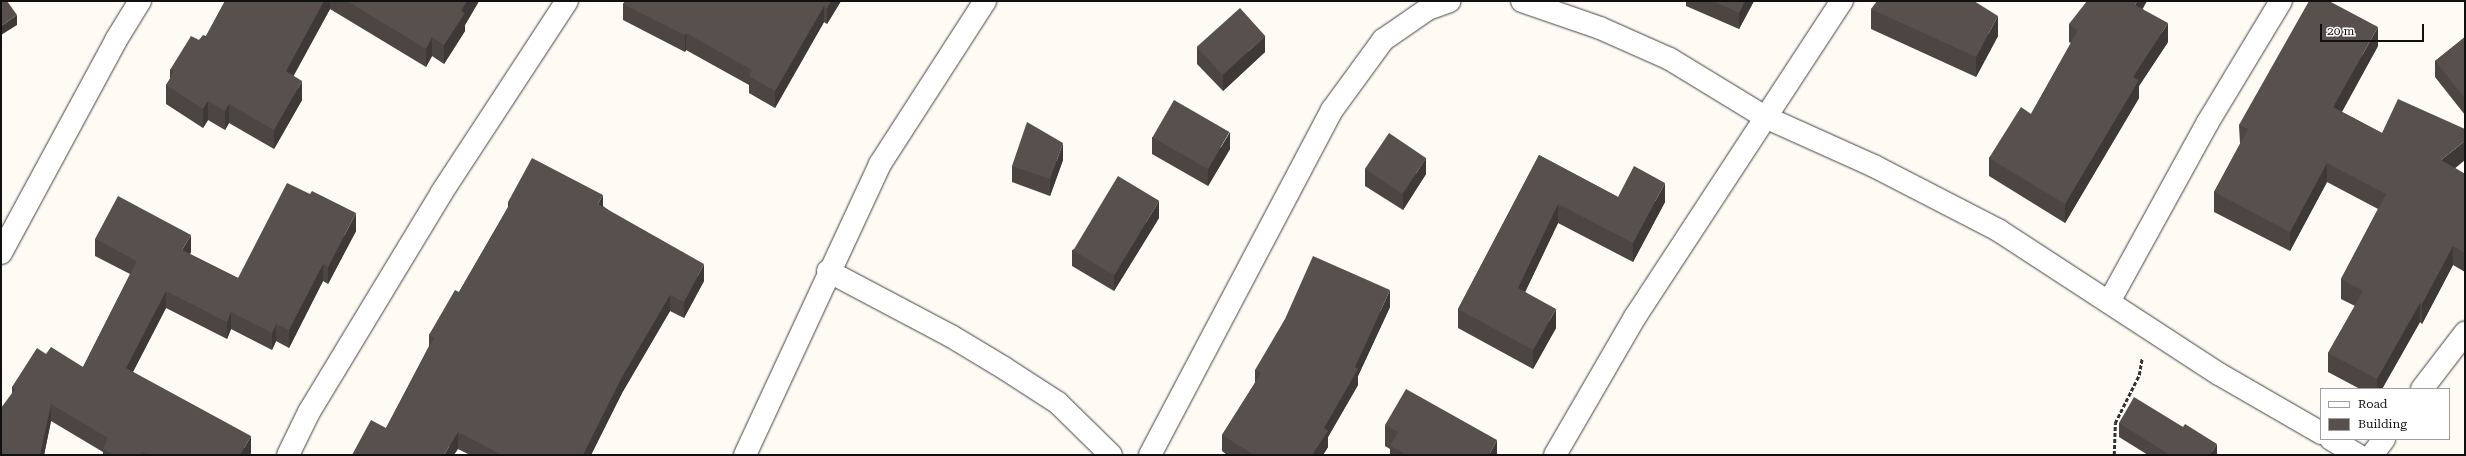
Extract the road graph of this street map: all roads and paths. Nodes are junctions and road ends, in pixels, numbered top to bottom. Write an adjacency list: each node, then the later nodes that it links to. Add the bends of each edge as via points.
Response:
1 (140, 1): 9 (street, via 116,40)
2 (985, 1): 10 (street, via 880,164)
3 (1450, 1): 21 (street, via 1428,8 1383,40 1332,110)
4 (1522, 1): 8 (street, via 1600,28 1670,59)
5 (1842, 1): 8 (street, via 1818,42)
6 (2281, 1): 11 (street, via 2208,122)
7 (563, 4): 18 (street, via 442,192 309,412)
8 (1765, 117): 11 (street, via 1874,166 1998,230); 22 (street, via 1635,316)
9 (1, 253)
10 (828, 271): 19 (street); 20 (street, via 951,336 1058,403)
11 (2109, 302): 12 (street)
12 (2141, 322): 15 (street, via 2219,374); 23 (path, via 2143,351 2139,375 2115,422)
13 (2465, 333): 14 (street)
14 (2423, 388)
15 (2320, 432)
16 (2333, 440): 24 (street)
17 (2383, 440): 25 (street)
18 (288, 455)
19 (745, 455)
20 (1111, 455)
21 (1150, 455)
22 (1555, 455)
23 (2114, 455)
24 (2358, 455)
25 (2372, 455)

